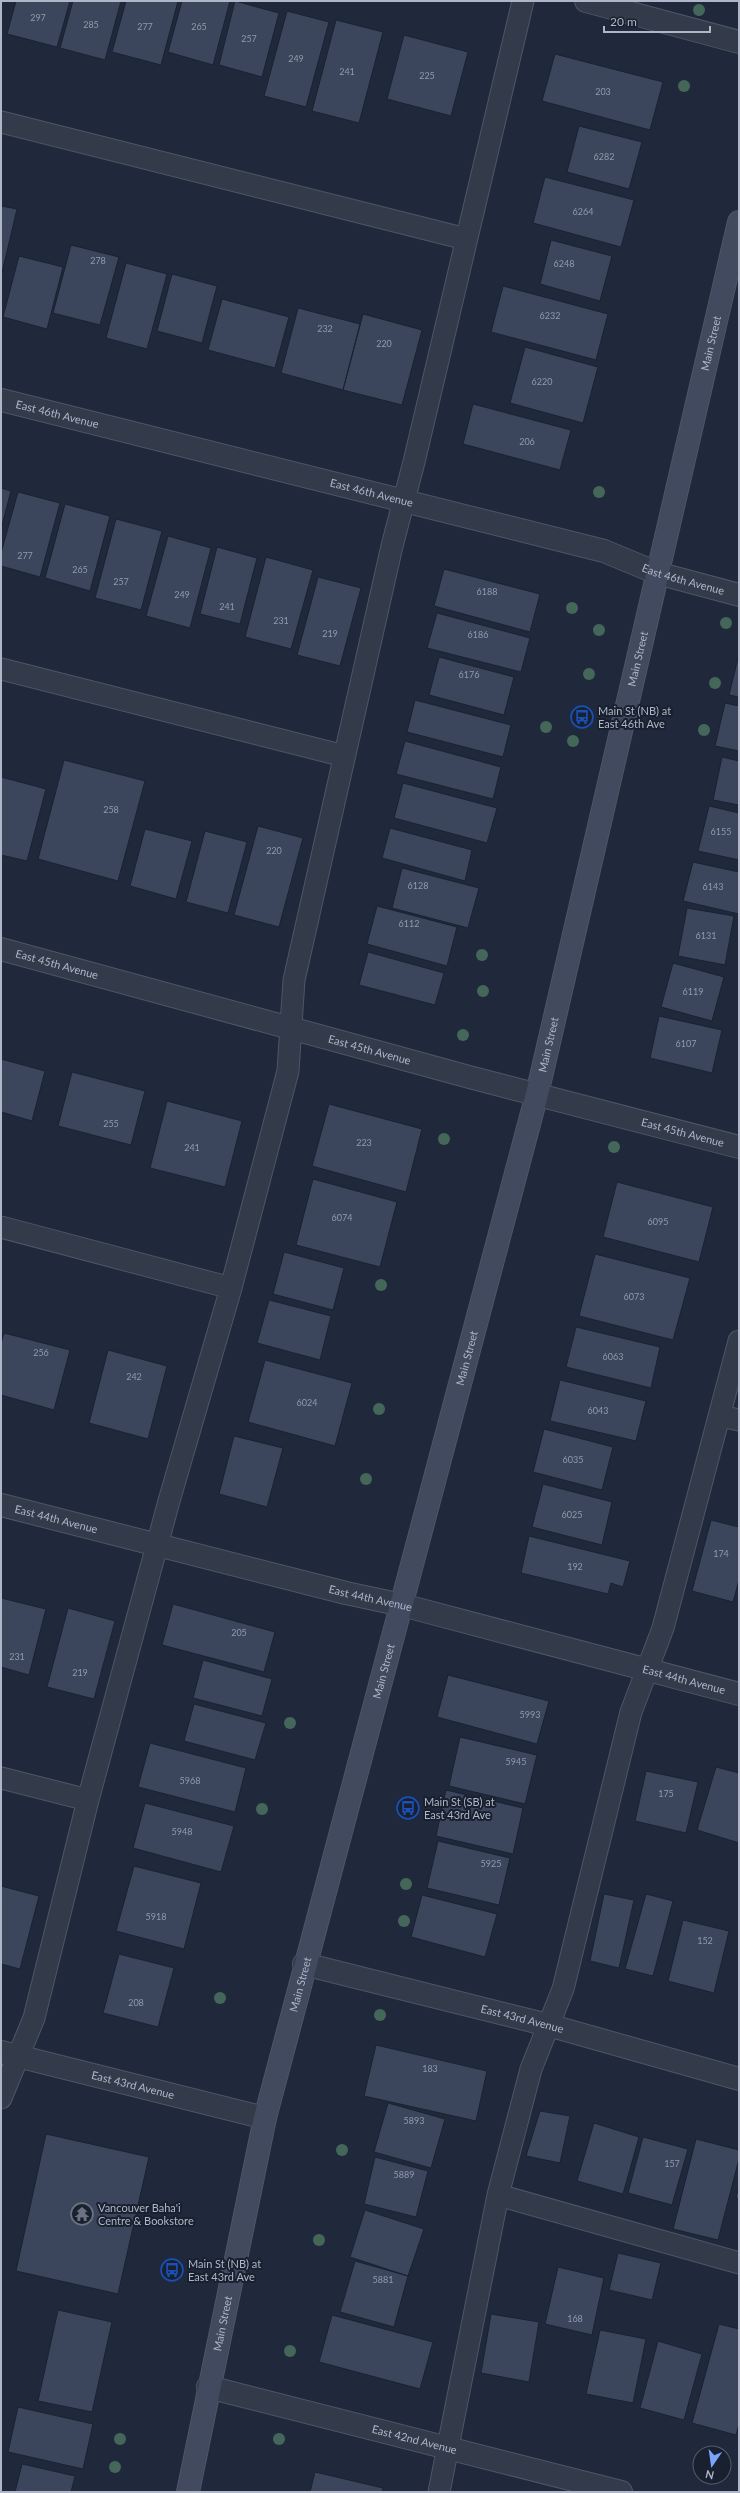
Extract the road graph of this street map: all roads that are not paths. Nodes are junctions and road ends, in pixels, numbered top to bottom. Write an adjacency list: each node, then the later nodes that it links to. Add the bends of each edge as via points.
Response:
1 (523, 1): 6 (lane)
2 (586, 1): 3 (street)
3 (739, 42)
4 (1, 122): 6 (lane)
5 (739, 222): 9 (main road, Main Street)
6 (466, 239): 8 (lane)
7 (1, 400): 8 (street, East 46th Avenue)
8 (404, 502): 9 (street, East 46th Avenue, via 604,551); 12 (lane)
9 (657, 573): 10 (street, East 46th Avenue); 15 (main road, Main Street)
10 (739, 595)
11 (1, 669): 12 (lane)
12 (344, 756): 14 (lane, via 294,980)
13 (1, 949): 14 (street, East 45th Avenue)
14 (291, 1028): 15 (street, East 45th Avenue); 18 (lane, via 288,1071)
15 (537, 1094): 16 (street, East 45th Avenue); 23 (main road, Main Street)
16 (739, 1147)
17 (1, 1227): 18 (lane)
18 (231, 1288): 22 (lane)
19 (739, 1341): 20 (lane)
20 (730, 1418): 24 (lane, via 663,1628)
21 (1, 1505): 22 (street, East 44th Avenue)
22 (157, 1546): 23 (street, East 44th Avenue); 27 (lane)
23 (402, 1605): 24 (street, East 44th Avenue); 28 (main road, Main Street)
24 (647, 1670): 25 (street, East 44th Avenue); 29 (lane, via 631,1712 563,1989)
25 (739, 1694)
26 (1, 1778): 27 (lane)
27 (88, 1800): 30 (lane, via 34,2018)
28 (304, 1964): 29 (street, East 43rd Avenue); 33 (main road, Main Street)
29 (548, 2025): 31 (street, East 43rd Avenue); 34 (lane, via 531,2069)
30 (9, 2054): 32 (lane); 33 (street, East 43rd Avenue)
31 (739, 2079)
32 (1, 2098)
33 (265, 2118): 36 (main road, Main Street)
34 (498, 2195): 35 (lane); 37 (lane)
35 (739, 2263)
36 (208, 2387): 37 (street, East 42nd Avenue); 38 (main road, Main Street)
37 (448, 2447): 39 (lane); 40 (street, East 42nd Avenue)
38 (188, 2492)
39 (439, 2492)
40 (621, 2492)

